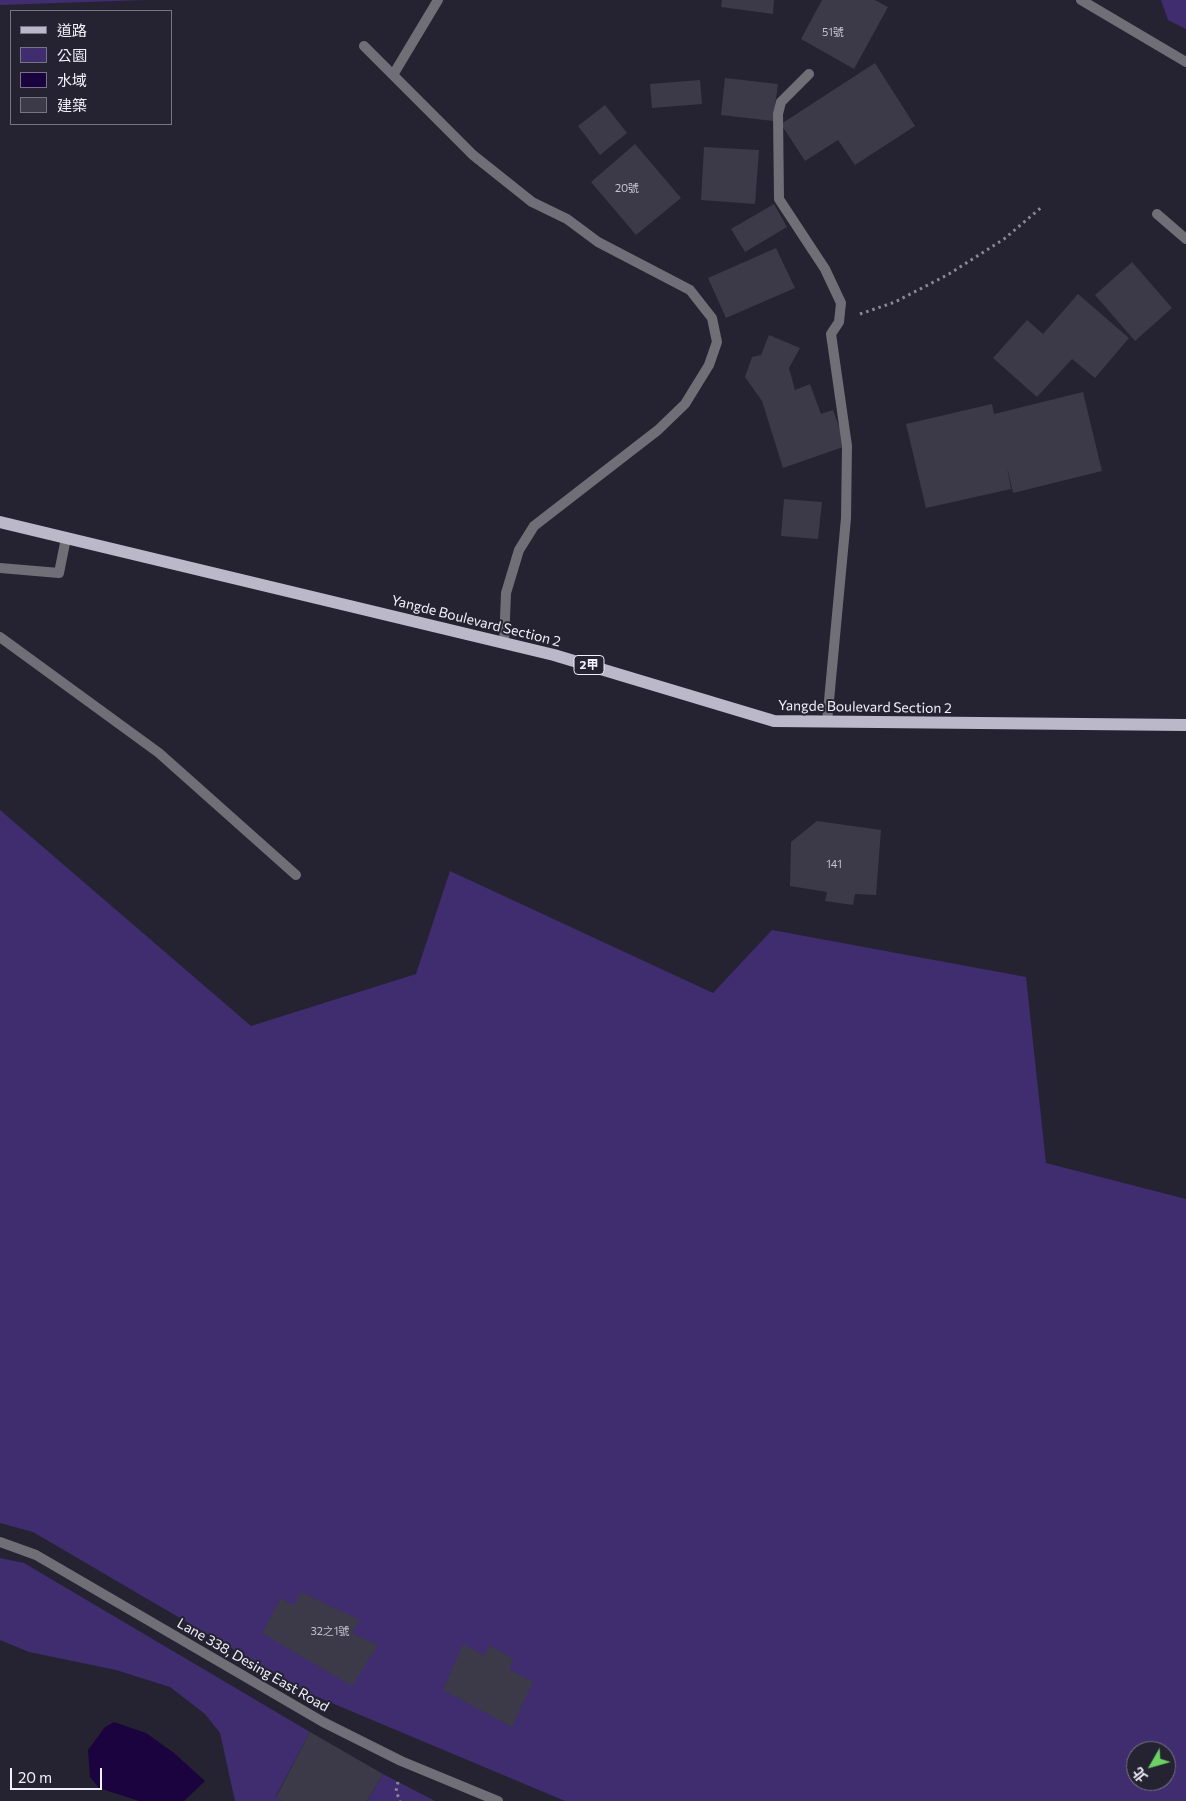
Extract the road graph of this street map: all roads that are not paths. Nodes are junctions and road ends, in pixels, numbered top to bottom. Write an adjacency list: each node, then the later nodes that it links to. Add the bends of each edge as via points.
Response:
1 (438, 0): 6 (street)
2 (1081, 0): 4 (street)
3 (364, 46): 6 (street)
4 (1186, 62)
5 (809, 74): 14 (street, via 781,102 778,114 780,199 825,269 841,303 839,322 831,334 847,446 846,518)
6 (393, 76): 13 (street, via 473,155 532,202 567,219 598,242 690,290 712,318 717,342 709,365 684,404 658,430 534,526 519,550 506,593)
7 (1157, 214): 8 (street)
8 (1186, 239)
9 (0, 522): 10 (main road, Yangde Boulevard Section 2 / 2甲)
10 (66, 538): 11 (street, via 59,573); 13 (main road, Yangde Boulevard Section 2 / 2甲)
11 (0, 568)
12 (0, 637): 16 (street, via 159,753)
13 (504, 643): 14 (main road, Yangde Boulevard Section 2 / 2甲, via 554,654 774,721)
14 (827, 722): 15 (main road, Yangde Boulevard Section 2 / 2甲)
15 (1186, 725)
16 (296, 875)
17 (0, 1542): 18 (street, Lane 338, Desing East Road, via 36,1555 323,1722 401,1761)
18 (498, 1801)

